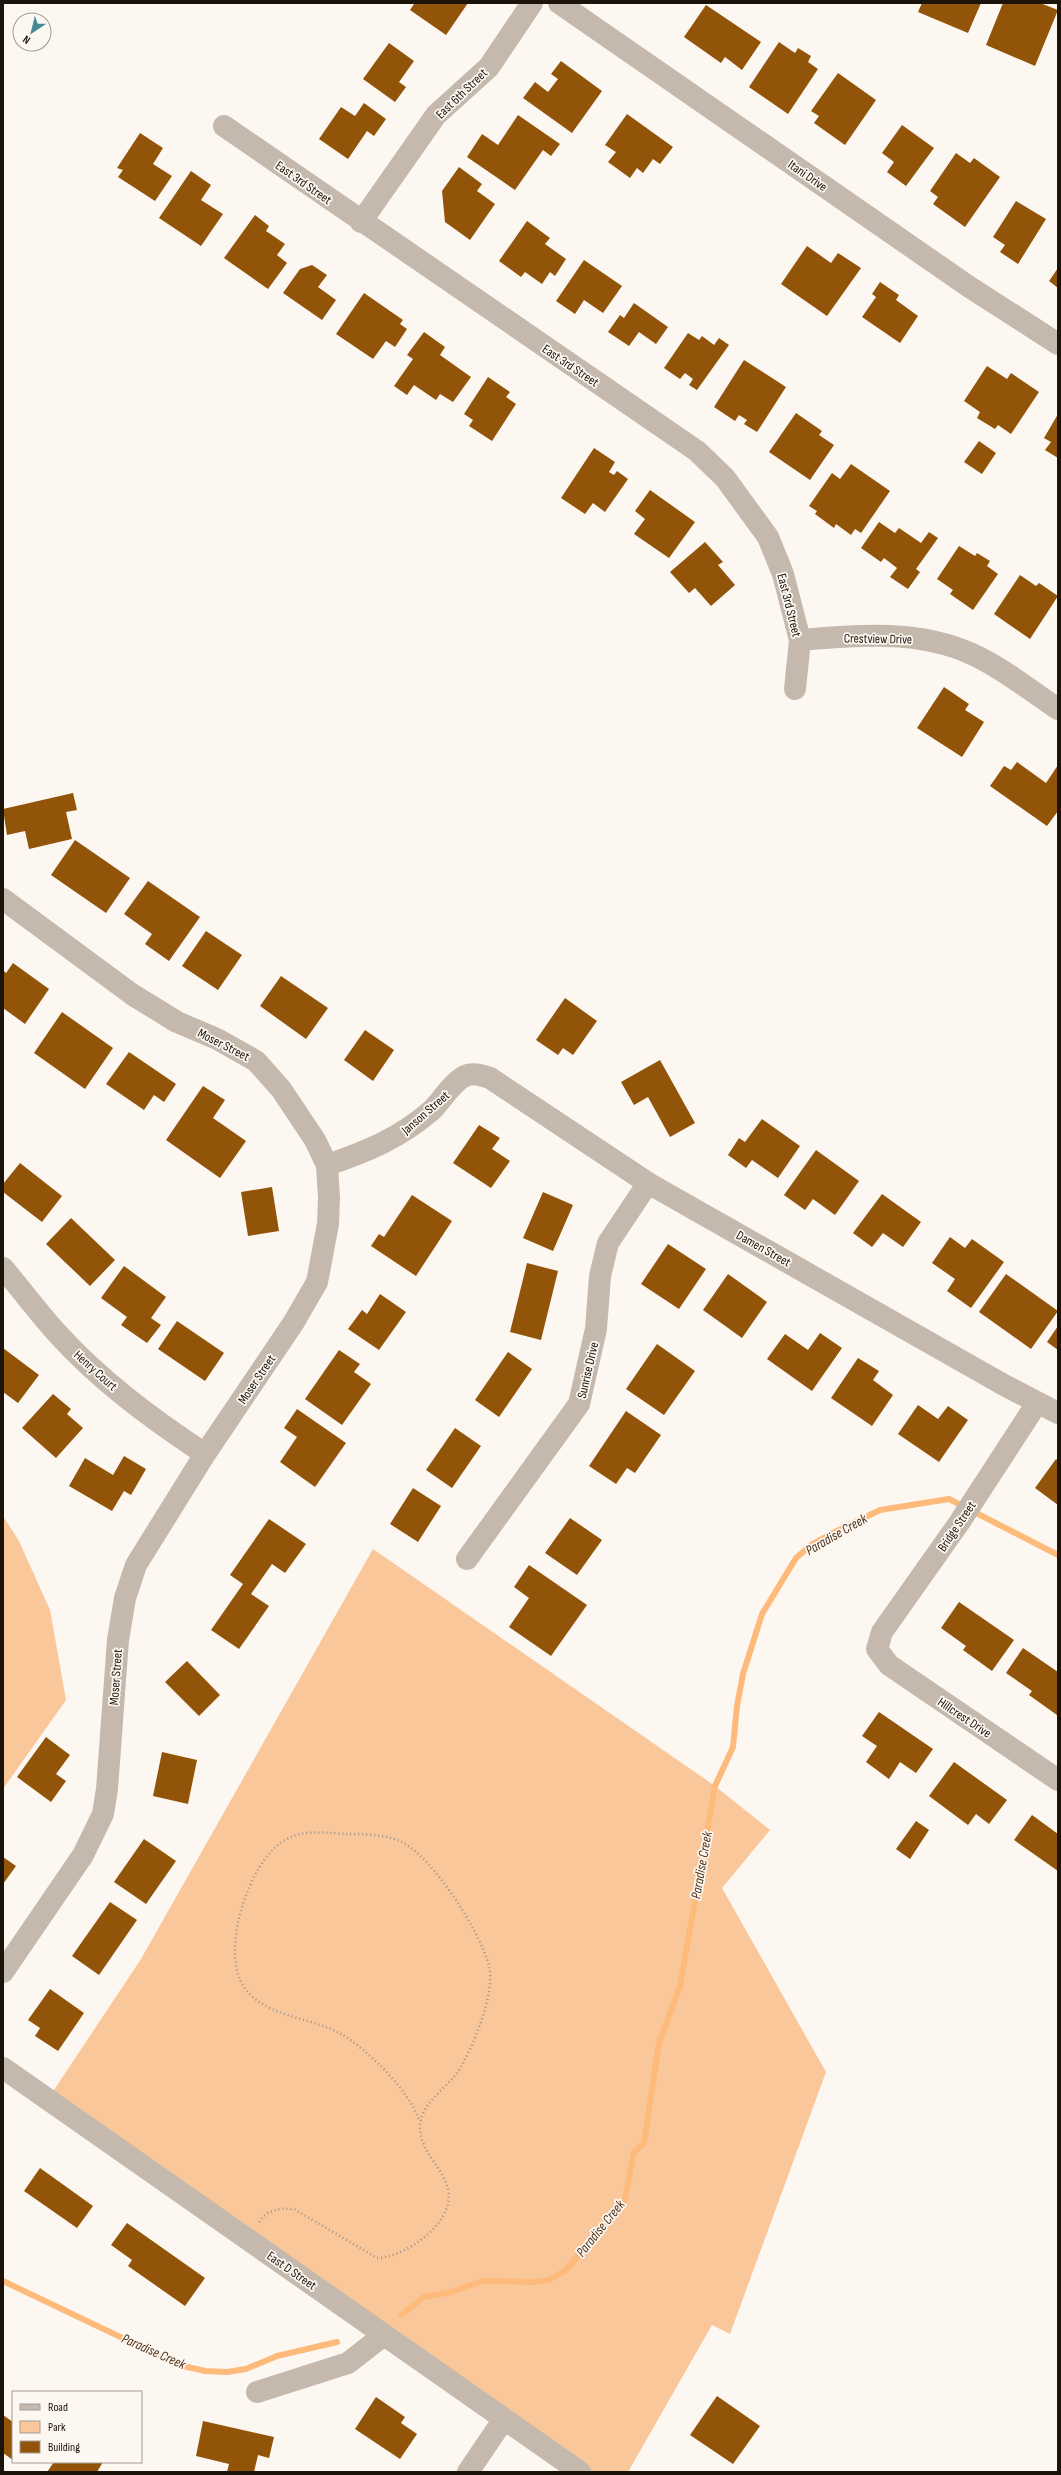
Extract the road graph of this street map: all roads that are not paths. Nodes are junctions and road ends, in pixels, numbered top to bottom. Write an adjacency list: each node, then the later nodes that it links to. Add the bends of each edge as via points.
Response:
1 (532, 3): 4 (street, East 6th Street, via 489,66 436,114)
2 (559, 3): 5 (street, Itani Drive, via 968,286)
3 (224, 126): 4 (street, East 3rd Street)
4 (360, 222): 6 (street, East 3rd Street, via 697,451 725,478 768,537 783,574)
5 (1058, 344)
6 (800, 640): 7 (street, East 3rd Street); 8 (street, Crestview Drive, via 889,636 922,639 973,654)
7 (795, 689)
8 (1058, 709)
9 (3, 900): 11 (street, Moser Street, via 133,995 177,1022 217,1039 256,1061 301,1117)
10 (476, 1074): 11 (street, Janson Street, via 463,1077 412,1127 366,1152); 12 (street, Damen Street, via 504,1086)
11 (327, 1165): 16 (street, Moser Street, via 328,1224 317,1282 294,1322)
12 (648, 1183): 14 (street, Damen Street); 17 (street, Sunrise Drive, via 608,1243 600,1276 596,1329 579,1404)
13 (3, 1268): 16 (street, Henry Court, via 56,1332 96,1371 153,1419)
14 (1037, 1402): 15 (street, Damen Street); 18 (street, Bridge Street, via 959,1522 882,1632)
15 (1058, 1413)
16 (205, 1454): 20 (street, Moser Street, via 136,1565 125,1598 118,1640 103,1814 83,1855)
17 (467, 1559)
18 (877, 1649): 19 (street, Hillcrest Drive, via 889,1665)
19 (1058, 1780)
20 (3, 1972)
21 (3, 2068): 22 (street, East D Street)
22 (384, 2335): 23 (street, via 348,2363); 24 (street, East D Street)
23 (257, 2392)
24 (504, 2419): 25 (street); 26 (street, East D Street)
25 (468, 2472)
26 (580, 2472)

